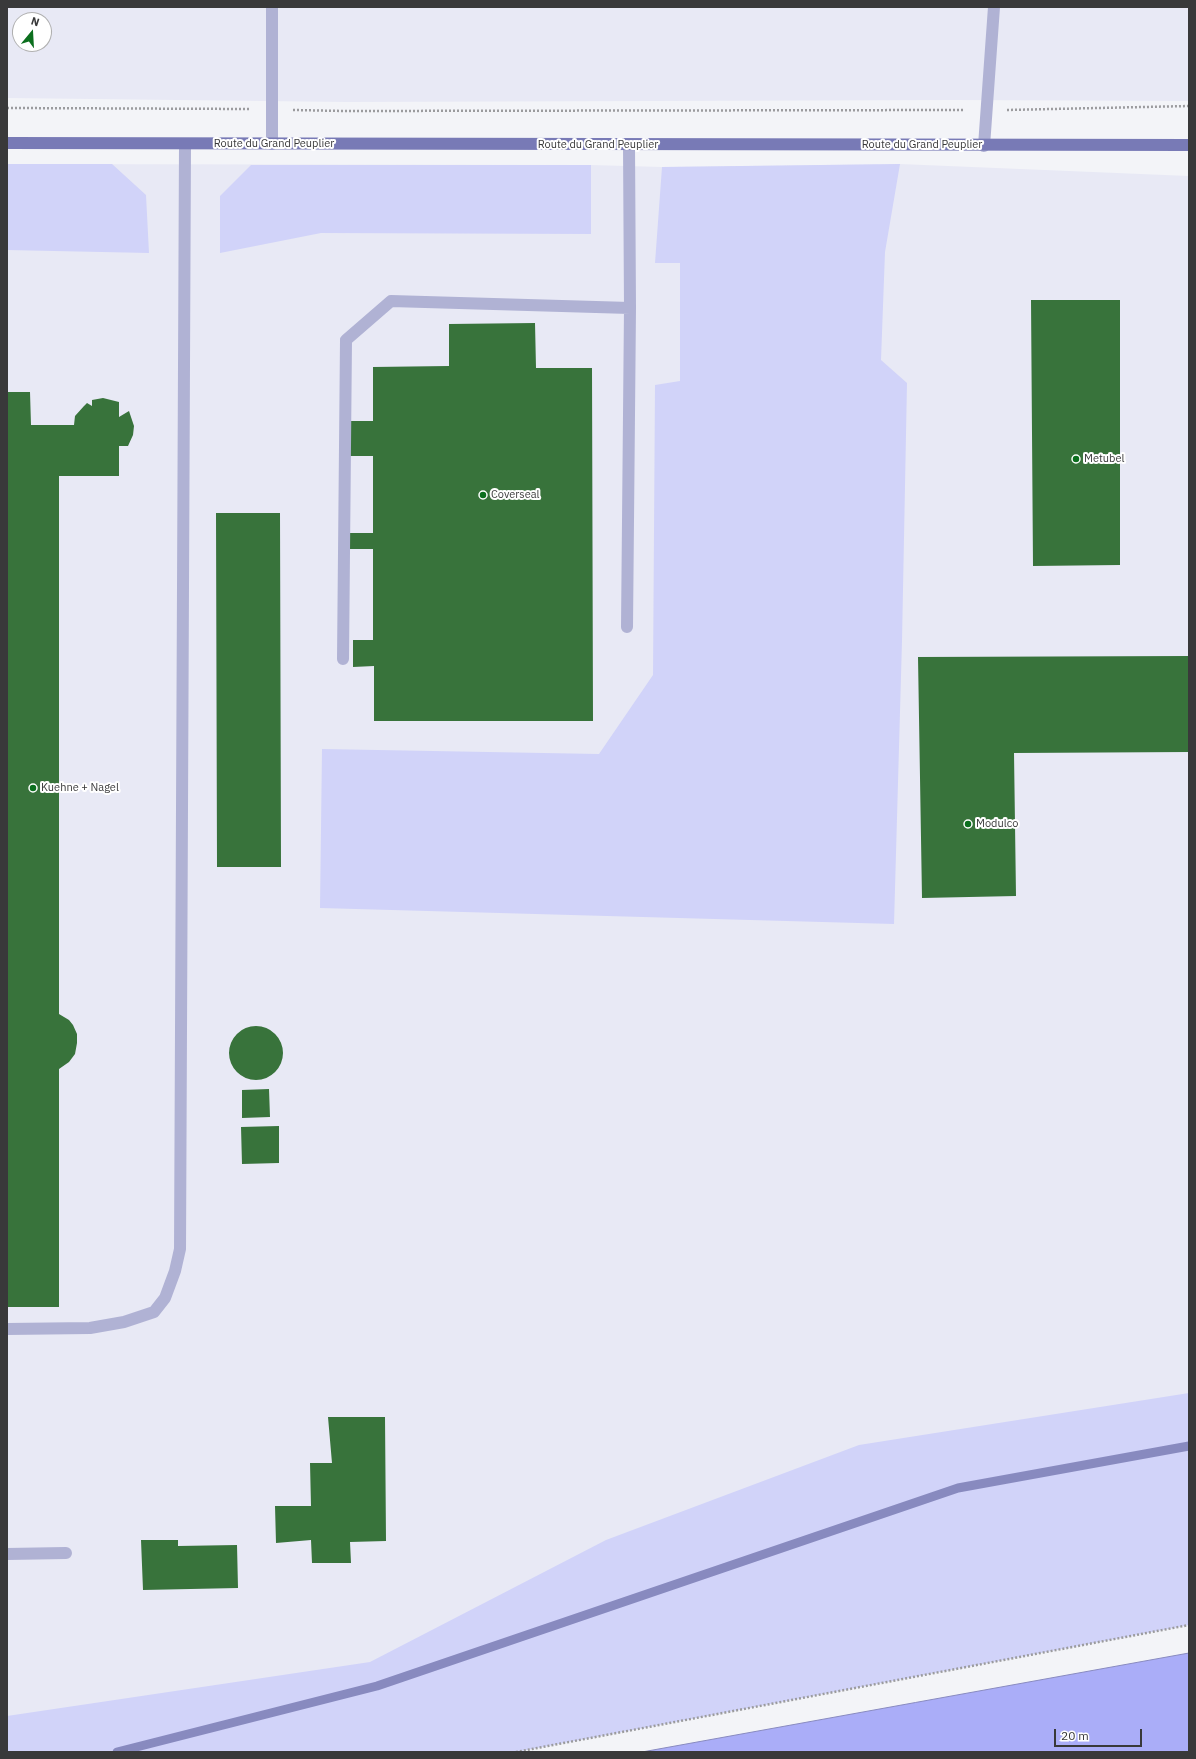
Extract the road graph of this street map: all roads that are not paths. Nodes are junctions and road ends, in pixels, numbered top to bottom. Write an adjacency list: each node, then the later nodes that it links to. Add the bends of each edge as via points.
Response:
1 (272, 7): 5 (lane)
2 (994, 7): 8 (lane)
3 (7, 143): 4 (main road, Route du Grand Peuplier)
4 (185, 144): 5 (main road, Route du Grand Peuplier); 12 (lane, via 180,1248 165,1298 154,1312 124,1322 90,1328)
5 (272, 144): 6 (main road, Route du Grand Peuplier)
6 (629, 145): 8 (main road, Route du Grand Peuplier); 9 (lane)
7 (1189, 145): 8 (main road, Route du Grand Peuplier)
8 (984, 146)
9 (630, 308): 10 (lane); 11 (lane, via 390,301 346,340)
10 (627, 626)
11 (343, 659)
12 (7, 1329)
13 (66, 1553): 14 (lane)
14 (7, 1554)

